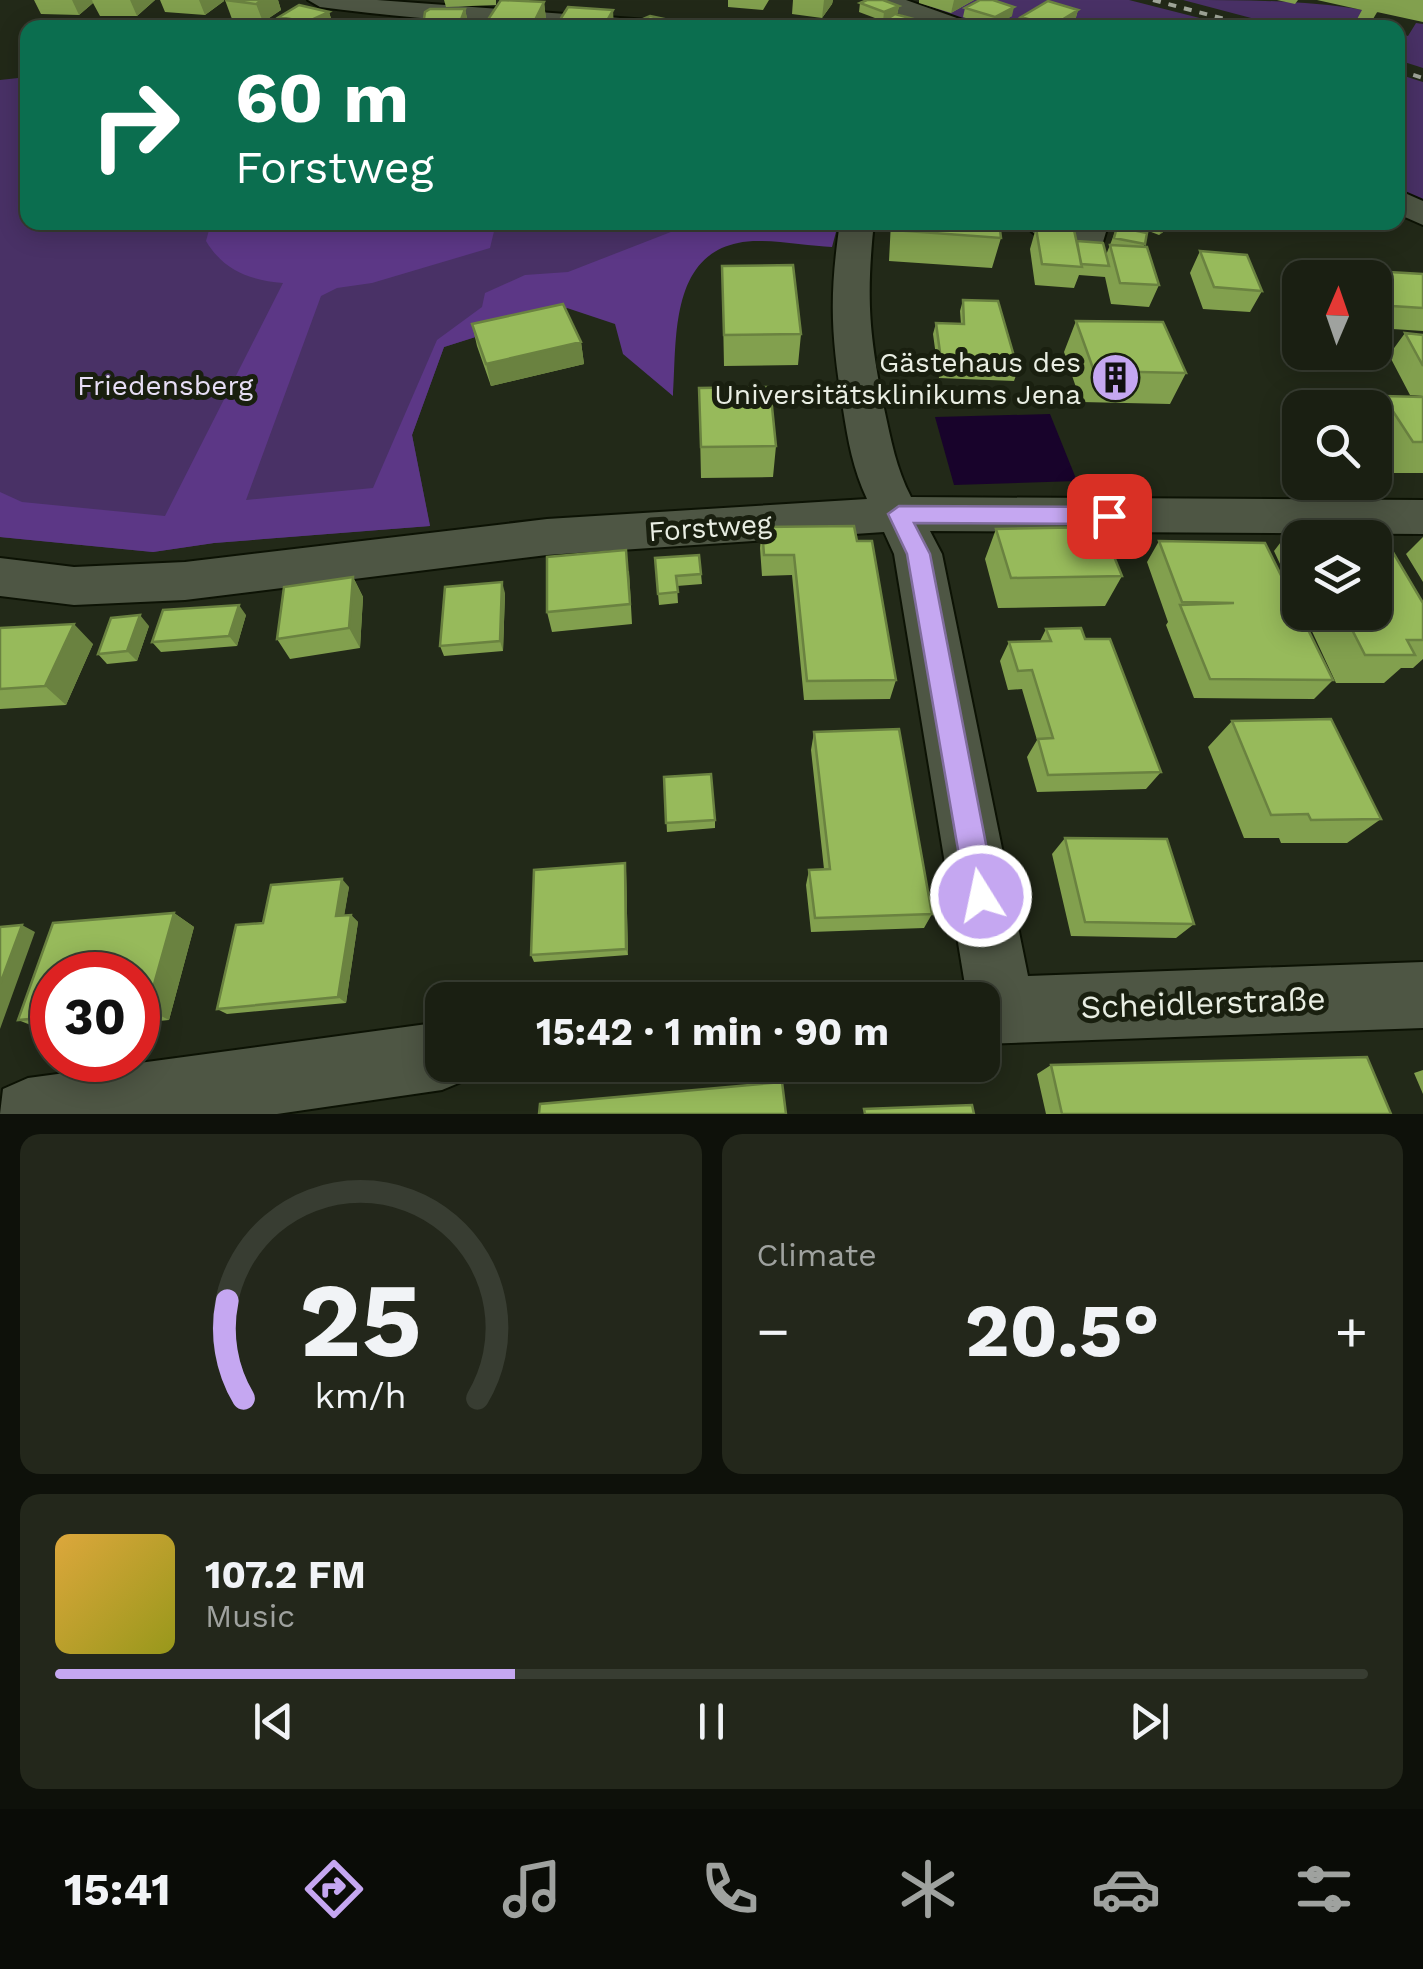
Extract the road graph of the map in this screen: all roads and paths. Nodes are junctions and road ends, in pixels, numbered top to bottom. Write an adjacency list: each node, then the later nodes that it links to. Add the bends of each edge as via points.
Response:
1 (320, 0): 3 (street)
2 (883, 0): 5 (street)
3 (431, 7): 4 (street)
4 (565, 20)
5 (939, 20)
6 (856, 230): 9 (street, via 850,334 875,470)
7 (1049, 230): 8 (street, via 1069,237)
8 (1091, 230)
9 (899, 514): 10 (street, Forstweg); 11 (street, Forstweg, via 547,537 184,581 74,586); 12 (street, via 918,554)
10 (1423, 516)
11 (0, 577)
12 (987, 982)
13 (1423, 996): 14 (street, Scheidlerstraße)
14 (1000, 1010)
15 (425, 1058): 16 (street)
16 (28, 1114)

